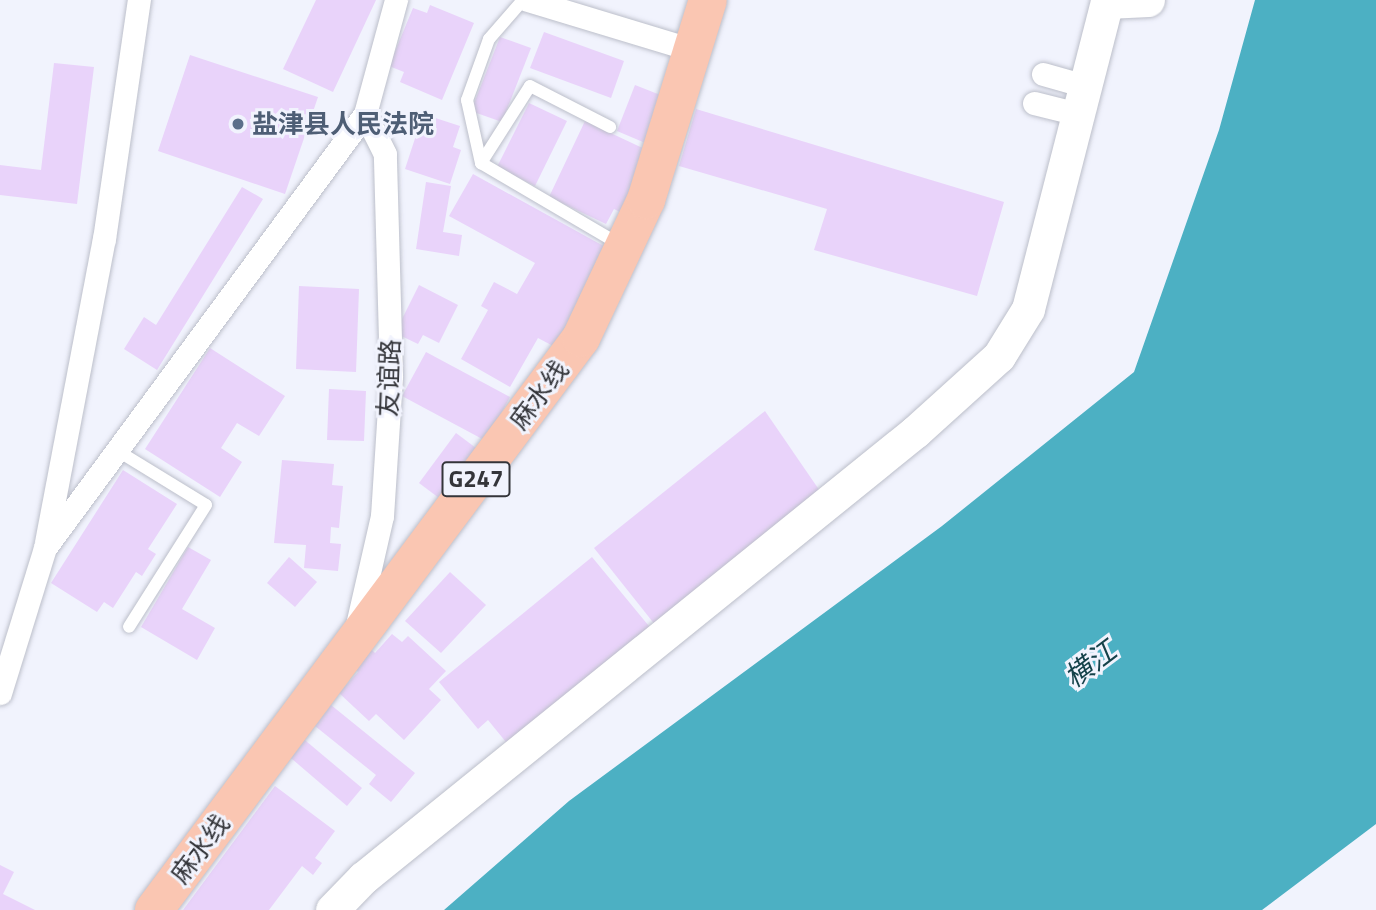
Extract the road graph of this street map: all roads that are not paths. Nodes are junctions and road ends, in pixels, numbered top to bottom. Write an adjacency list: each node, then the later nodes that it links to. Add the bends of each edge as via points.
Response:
1 (139, 0): 15 (street, via 104,239)
2 (396, 0): 10 (street)
3 (525, 0): 6 (street); 12 (lane, via 489,38 467,100)
4 (1148, 0): 8 (street, via 1107,2)
5 (706, 1): 6 (highway, 麻水线 / G247)
6 (693, 50): 13 (highway, 麻水线 / G247, via 646,200)
7 (1043, 74): 8 (street)
8 (1082, 100): 9 (street); 20 (street, via 1028,309 999,356 915,432 363,878)
9 (1034, 103)
10 (365, 114): 14 (street); 17 (street, 友谊路, via 385,154 391,375 382,516)
11 (610, 127): 12 (lane, via 530,86)
12 (481, 163): 13 (lane)
13 (624, 247): 17 (highway, 麻水线 / G247, via 581,338)
14 (118, 451): 15 (street); 16 (lane, via 206,505)
15 (45, 548): 18 (street)
16 (129, 627)
17 (353, 643): 19 (highway, 麻水线 / G247)
18 (0, 693)
19 (154, 910)
20 (332, 910)

